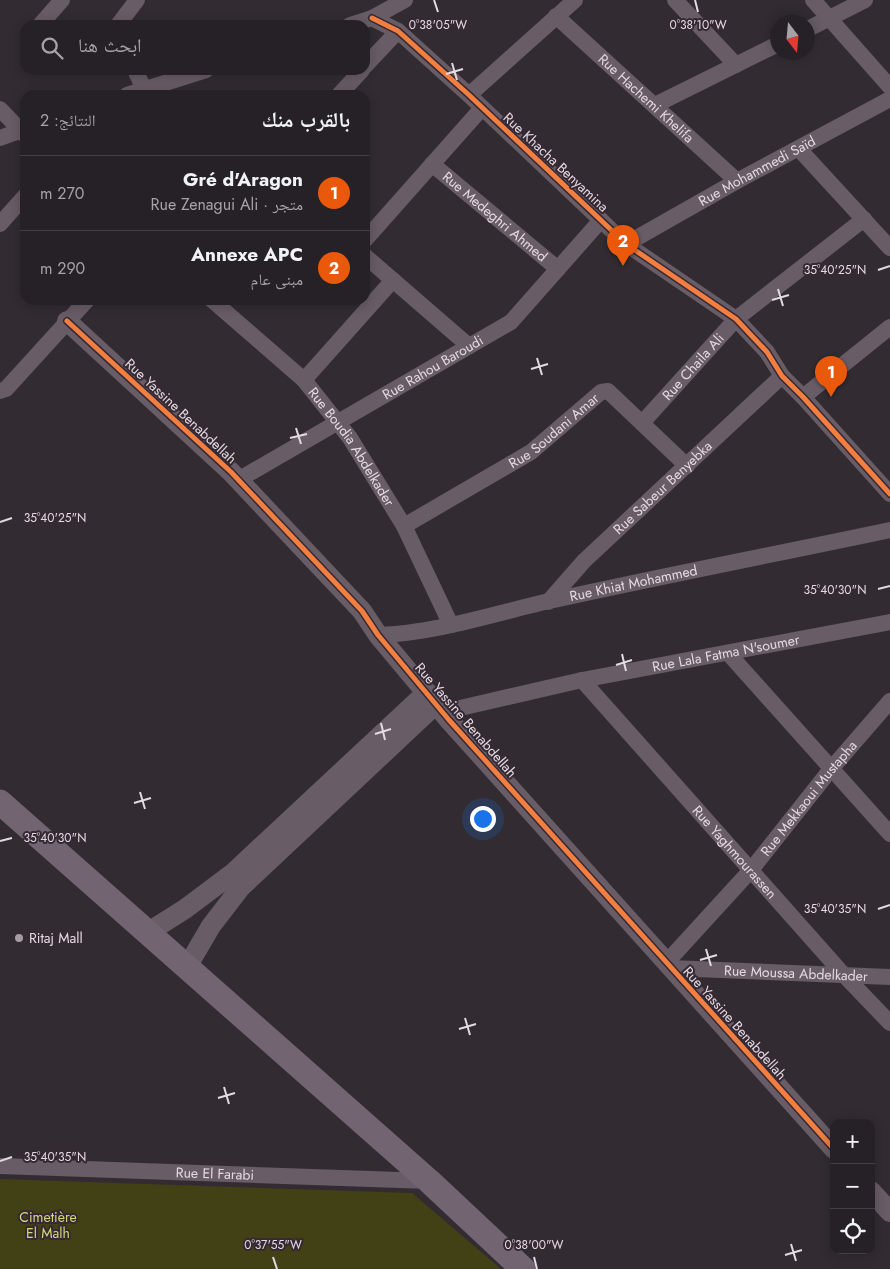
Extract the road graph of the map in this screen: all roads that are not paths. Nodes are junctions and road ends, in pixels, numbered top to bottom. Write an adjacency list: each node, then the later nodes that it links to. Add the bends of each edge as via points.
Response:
1 (62, 0): 11 (street)
2 (137, 0): 12 (street)
3 (405, 0): 9 (street)
4 (575, 0): 8 (street)
5 (675, 0): 18 (street)
6 (813, 0): 10 (street)
7 (865, 0): 10 (street)
8 (556, 16): 26 (street); 28 (street, Rue Hachemi Khelifa)
9 (372, 18): 13 (street); 15 (street, Rue Khacha Benyamina)
10 (830, 19): 14 (street); 22 (street)
11 (49, 20)
12 (122, 20)
13 (366, 20)
14 (815, 26)
15 (398, 31): 17 (street); 26 (street, Rue Khacha Benyamina)
16 (770, 48): 18 (street)
17 (370, 61)
18 (736, 65): 28 (street)
19 (137, 75): 23 (street)
20 (190, 75): 23 (street)
21 (357, 75): 25 (street)
22 (890, 87)
23 (144, 89): 24 (street)
24 (141, 90)
25 (344, 90)
26 (469, 95): 29 (street, Rue Khacha Benyamina)
27 (890, 100): 34 (street, Rue Mohammedi Saïd)
28 (654, 105): 36 (street, Rue Hachemi Khelifa)
29 (482, 108): 35 (street); 39 (street, Rue Khacha Benyamina)
30 (0, 109): 31 (street)
31 (20, 129)
32 (20, 133): 33 (street)
33 (0, 138)
34 (799, 149): 36 (street, Rue Mohammedi Saïd); 38 (street)
35 (432, 164): 41 (street); 45 (street, Rue Medeghri Ahmed)
36 (737, 181): 42 (street, Rue Mohammedi Saïd)
37 (20, 202): 40 (street)
38 (864, 219): 43 (street); 49 (street, Rue Chaila Ali)
39 (600, 220): 42 (street, Rue Khacha Benyamina); 45 (street, Rue Rahou Baroudi)
40 (0, 224)
41 (370, 234)
42 (626, 244): 49 (street, Rue Khacha Benyamina)
43 (890, 248)
44 (370, 260): 46 (street)
45 (558, 269): 52 (street, Rue Rahou Baroudi, via 511,322)
46 (393, 280): 52 (street); 54 (street)
47 (82, 305): 50 (street)
48 (218, 305): 54 (street, Rue Boudia Abdelkader)
49 (736, 319): 53 (street, Rue Khacha Benyamina, via 767,352); 58 (street, Rue Chaila Ali)
50 (67, 321): 55 (street, via 6,389); 60 (street, Rue Yassine Benabdellah)
51 (890, 327): 56 (street)
52 (469, 346): 57 (street, Rue Rahou Baroudi)
53 (782, 376): 56 (street, Rue Khacha Benyamina); 59 (street, Rue Sabeur Benyebka)
54 (304, 380): 57 (street, Rue Boudia Abdelkader)
55 (0, 391)
56 (804, 397): 61 (street, Rue Khacha Benyamina)
57 (338, 422): 60 (street, Rue Rahou Baroudi); 62 (street, Rue Boudia Abdelkader)
58 (642, 423): 59 (street, Rue Soudani Amar); 62 (street, Rue Soudani Amar, via 608,391 601,392 531,452)
59 (687, 466): 64 (street, Rue Sabeur Benyebka, via 584,561)
60 (238, 480): 67 (street, Rue Yassine Benabdellah, via 362,611)
61 (888, 489)
62 (404, 526): 66 (street, Rue Boudia Abdelkader)
63 (890, 530): 64 (street, Rue Khiat Mohammed)
64 (548, 602): 66 (street, Rue Khiat Mohammed)
65 (890, 622): 68 (street, Rue Lala Fatma N'soumer)
66 (451, 625): 67 (street, Rue Khiat Mohammed)
67 (378, 635): 71 (street, Rue Yassine Benabdellah)
68 (728, 653): 69 (street, Rue Lala Fatma N'soumer); 72 (street)
69 (582, 680): 71 (street, Rue Lala Fatma N'soumer); 75 (street, Rue Yaghmourassen)
70 (890, 700): 72 (street, Rue Mekkaoui Mustapha)
71 (435, 703): 76 (street, via 233,874); 77 (street, Rue Yassine Benabdellah); 78 (street, via 241,887 211,926)
72 (831, 769): 74 (street); 75 (street, Rue Mekkaoui Mustapha)
73 (0, 802): 76 (main road)
74 (890, 834)
75 (750, 870): 77 (street, Rue Mekkaoui Mustapha); 79 (street, Rue Yaghmourassen)
76 (147, 933): 78 (main road)
77 (669, 966): 79 (street, Rue Moussa Abdelkader); 82 (street, Rue Yassine Benabdellah)
78 (187, 967): 84 (main road)
79 (843, 974): 80 (street, Rue Moussa Abdelkader); 81 (street, Rue Yaghmourassen)
80 (890, 977)
81 (890, 1023)
82 (830, 1145)
83 (0, 1166): 84 (street, Rue El Farabi)
84 (429, 1181): 87 (main road)
85 (875, 1195): 86 (street)
86 (890, 1212)
87 (523, 1269)

